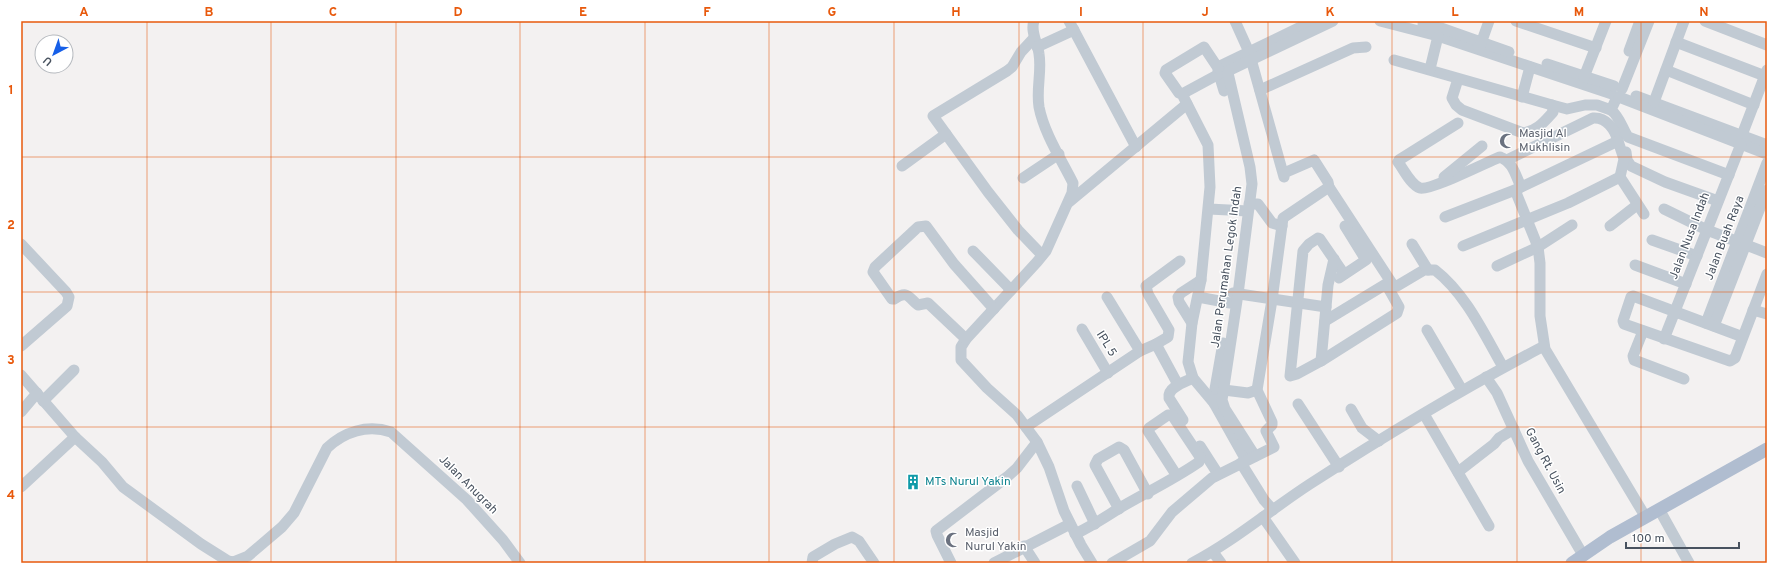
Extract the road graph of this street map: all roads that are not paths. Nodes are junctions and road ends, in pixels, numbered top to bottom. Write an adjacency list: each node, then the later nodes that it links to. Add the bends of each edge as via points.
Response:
1 (1235, 21): 22 (street)
2 (1313, 21): 22 (street, Jalan Perumahan Legok Indah)
3 (1333, 21): 22 (street, Jalan Perumahan Legok Indah)
4 (1380, 21): 15 (street)
5 (1409, 21): 19 (street, via 1440,28)
6 (1489, 21): 19 (street)
7 (1516, 21): 21 (street)
8 (1606, 21): 21 (street)
9 (1640, 21): 32 (street)
10 (1649, 21): 32 (street)
11 (1684, 21): 17 (street)
12 (1705, 21): 18 (street)
13 (1033, 22): 16 (street)
14 (1071, 26): 16 (street); 45 (street)
15 (1438, 36): 19 (street); 25 (street)
16 (1036, 42): 40 (street, via 1021,52 1007,71 934,114); 46 (street, via 1040,65 1039,106 1044,124)
17 (1676, 42): 26 (street); 28 (street)
18 (1767, 45)
19 (1480, 46): 24 (street); 29 (street)
20 (1366, 47): 31 (street, via 1353,48)
21 (1596, 48): 29 (street)
22 (1250, 55): 27 (street, Jalan Perumahan Legok Indah); 31 (street); 61 (street, Jalan Perumahan Legok Indah, via 1228,73 1250,167 1252,184)
23 (1394, 60): 25 (street)
24 (1530, 66): 32 (street); 33 (street)
25 (1430, 69): 30 (street)
26 (1666, 70): 35 (street); 37 (street)
27 (1219, 71): 34 (street); 34 (street, via 1204,47 1166,70 1165,73); 61 (street, Jalan Perumahan Legok Indah, via 1244,165)
28 (1766, 73): 37 (street)
29 (1584, 77): 32 (street)
30 (1458, 79): 33 (street); 36 (street, via 1452,98 1462,110 1523,133 1531,132 1538,127 1553,112)
31 (1260, 90): 55 (street, via 1284,175 1314,160)
32 (1617, 91): 35 (street); 38 (street); 42 (street)
33 (1522, 97): 36 (street)
34 (1184, 99): 45 (street); 60 (street, via 1208,145)
35 (1654, 102): 42 (street)
36 (1552, 105): 38 (street, via 1567,109 1597,105)
37 (1754, 105): 42 (street)
38 (1611, 110): 41 (street, via 1617,115)
39 (1458, 123): 54 (street, via 1398,162 1415,185 1424,189)
40 (946, 134): 50 (street); 78 (street, via 992,198)
41 (1623, 139): 48 (street, via 1610,124 1597,117); 51 (street); 52 (street, via 1624,159); 56 (street); 58 (street, via 1631,166 1664,182)
42 (1742, 140): 43 (street); 47 (street); 51 (street, Jalan Nusa Indah)
43 (1767, 145)
44 (1482, 146): 54 (street)
45 (1136, 147): 59 (street)
46 (1059, 154): 53 (street); 59 (street, via 1073,183)
47 (1767, 154)
48 (1507, 160): 54 (street, via 1500,157); 56 (street, via 1511,164)
49 (1767, 163): 71 (street, Jalan Buah Raya)
50 (902, 166)
51 (1729, 175): 58 (street, Jalan Nusa Indah)
52 (1620, 177): 64 (street); 68 (street, via 1641,210)
53 (1023, 178)
54 (1436, 185)
55 (1329, 187): 66 (street, via 1285,215); 84 (street, via 1393,285 1397,286)
56 (1518, 188): 63 (street); 64 (street)
57 (1767, 190): 71 (street, Jalan Buah Raya)
58 (1718, 201): 69 (street, Jalan Nusa Indah)
59 (1069, 202): 78 (street)
60 (1209, 209): 61 (street); 86 (street)
61 (1247, 209): 66 (street, via 1258,204 1272,222); 92 (street, Jalan Perumahan Legok Indah)
62 (1664, 209): 69 (street)
63 (1445, 217)
64 (1528, 221): 74 (street); 75 (street)
65 (1572, 225): 75 (street)
66 (1282, 226): 94 (street)
67 (1345, 226): 85 (street, via 1366,260)
68 (1610, 226)
69 (1707, 230): 71 (street); 79 (street, Jalan Nusa Indah)
70 (1652, 240): 79 (street)
71 (1741, 243): 77 (street); 103 (street, Jalan Buah Raya)
72 (21, 244): 111 (street, via 69,297 67,306)
73 (1412, 244): 84 (street)
74 (1463, 246)
75 (1538, 247): 83 (street); 112 (street, via 1540,316)
76 (974, 251): 90 (street)
77 (1767, 253)
78 (1042, 255): 90 (street)
79 (1697, 256): 88 (street, Jalan Nusa Indah)
80 (1334, 259): 85 (street); 89 (street); 95 (street, via 1318,238 1307,246 1303,251)
81 (1180, 261): 110 (street, via 1146,286 1148,294 1170,330 1168,337)
82 (1635, 265): 88 (street)
83 (1497, 266)
84 (1428, 270): 115 (street, via 1435,270 1441,275 1463,300)
85 (1344, 274): 89 (street)
86 (1201, 280): 91 (street); 102 (street, via 1178,297)
87 (1766, 281): 98 (street)
88 (1686, 284): 99 (street, Jalan Nusa Indah)
89 (1328, 285): 96 (street)
90 (1011, 290): 97 (street)
91 (1198, 297): 92 (street); 102 (street)
92 (1233, 297): 94 (street); 123 (street, Jalan Perumahan Legok Indah)
93 (1107, 298): 113 (street)
94 (1272, 300): 95 (street); 124 (street)
95 (1298, 303): 96 (street); 114 (street, via 1290,376)
96 (1326, 307): 101 (street)
97 (994, 309): 108 (street); 108 (street, via 954,264 926,226 918,227 875,267 875,277 892,299 904,294 918,305 928,303)
98 (1753, 310): 100 (street); 107 (street)
99 (1675, 311): 103 (street); 106 (street, via 1632,296 1623,323); 109 (street, Jalan Nusa Indah)
100 (1767, 314)
101 (1325, 321): 114 (street); 114 (street, via 1386,284 1399,307 1397,313)
102 (1192, 323): 120 (street, via 1188,362)
103 (1710, 324): 107 (street)
104 (1082, 329): 117 (street, IPL 5)
105 (1427, 330): 125 (street)
106 (1643, 331): 109 (street); 121 (street, via 1633,356 1634,360)
107 (1743, 337): 109 (street, via 1735,358 1730,361)
108 (966, 339): 132 (street, via 961,347 961,360)
109 (1664, 339)
110 (1156, 344): 113 (street); 122 (street)
111 (21, 346)
112 (1544, 346): 115 (street); 149 (street)
113 (1140, 352): 117 (street)
114 (1321, 361)
115 (1503, 367): 119 (street)
116 (74, 370): 126 (street)
117 (1108, 372): 132 (street)
118 (21, 374): 126 (street)
119 (1486, 377): 125 (street); 133 (street, Gang Rt. Usin, via 1497,393)
120 (1193, 378): 127 (street); 141 (street, via 1170,390 1169,398)
121 (1684, 379)
122 (1176, 381)
123 (1219, 389): 124 (street, via 1248,393); 127 (street, Jalan Perumahan Legok Indah)
124 (1257, 390): 138 (street, via 1272,422 1266,431 1274,446)
125 (1462, 390): 131 (street)
126 (40, 397): 130 (street); 134 (street)
127 (1218, 403): 138 (street)
128 (1298, 404): 139 (street)
129 (1350, 409): 135 (street, via 1362,428)
130 (21, 412)
131 (1424, 414): 135 (street); 140 (street)
132 (1026, 427): 136 (street)
133 (1514, 430): 140 (street, via 1499,438); 157 (street, Gang Rt. Usin, via 1528,461)
134 (75, 437): 144 (street); 158 (street, Jalan Anugrah, via 102,462 123,487 201,544 233,562 248,556 282,527 294,513 327,448 335,441 360,430 376,428 391,432 467,500)
135 (1379, 441): 139 (street)
136 (1037, 442): 151 (street, via 1049,466); 161 (street, via 1007,478 936,531)
137 (1767, 449): 147 (main road)
138 (1247, 459): 141 (street); 148 (street, via 1264,500)
139 (1339, 467): 148 (street)
140 (1458, 472): 153 (street)
141 (1218, 474): 165 (street, via 1172,512 1150,541)
142 (1177, 476): 142 (street, via 1148,431 1168,415 1172,415 1200,457 1199,462); 145 (street)
143 (1077, 486): 152 (street)
144 (21, 487)
145 (1148, 494): 146 (street); 146 (street, via 1124,450 1119,447 1098,459 1095,465)
146 (1119, 508): 152 (street)
147 (1659, 509): 149 (main road); 170 (street)
148 (1273, 510): 150 (street)
149 (1645, 516): 157 (main road)
150 (1263, 517): 156 (street); 168 (street)
151 (1070, 524): 154 (street); 155 (street)
152 (1095, 524): 154 (street)
153 (1489, 526)
154 (1075, 534): 164 (street)
155 (1024, 546): 162 (street); 163 (street)
156 (1213, 552): 166 (street); 167 (street)
157 (1583, 555): 169 (main road)
158 (520, 563)
159 (812, 563): 160 (street, via 813,557 852,537 859,542)
160 (874, 563)
161 (951, 563)
162 (994, 563)
163 (1035, 563)
164 (1092, 563)
165 (1112, 563)
166 (1192, 563)
167 (1220, 563)
168 (1295, 563)
169 (1572, 563)
170 (1689, 563)

